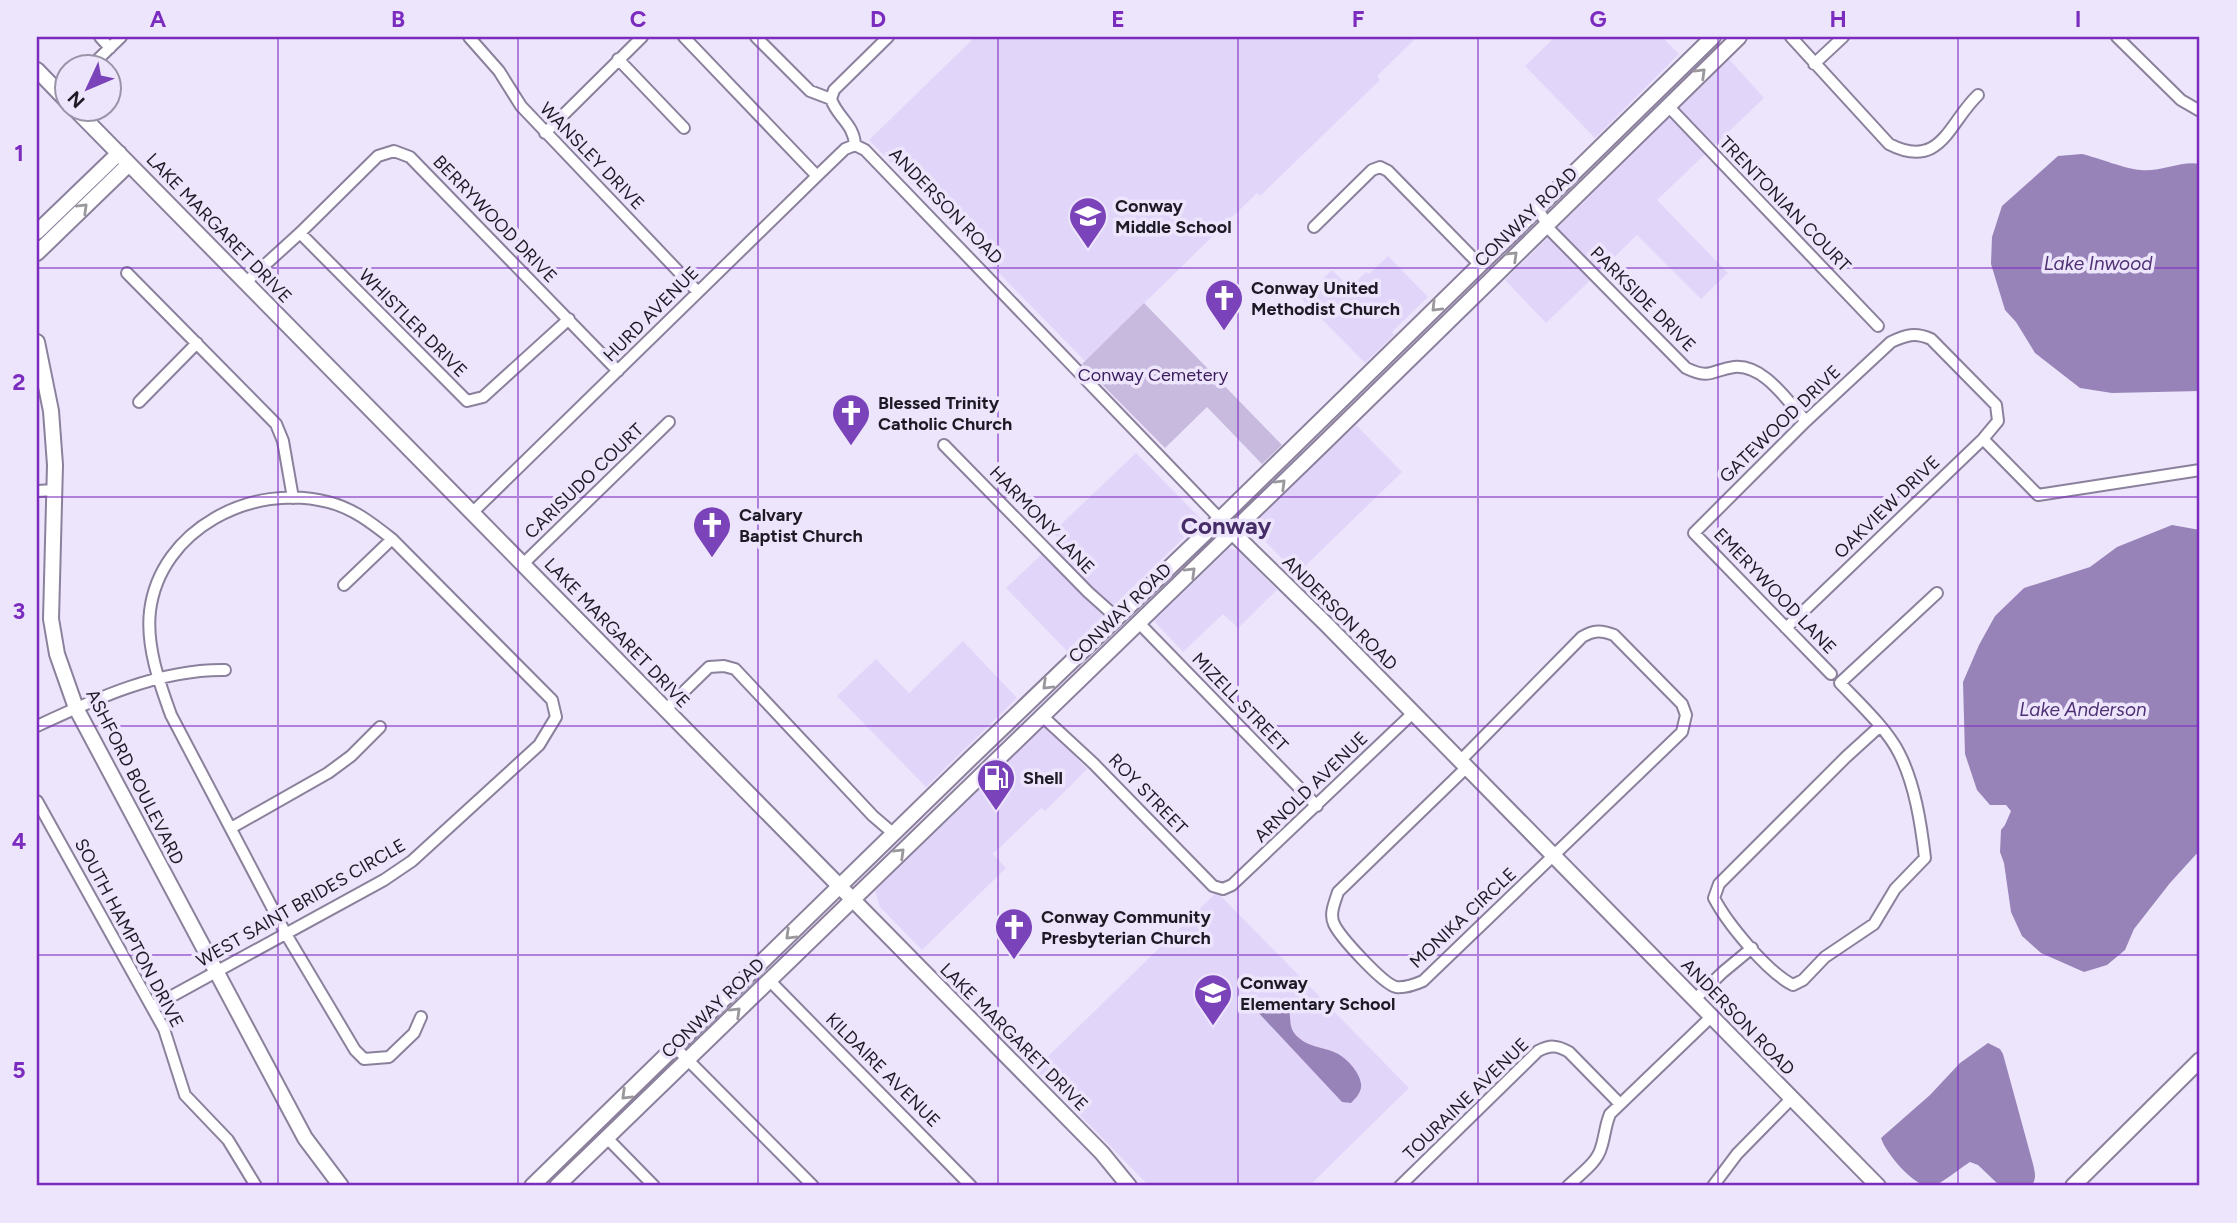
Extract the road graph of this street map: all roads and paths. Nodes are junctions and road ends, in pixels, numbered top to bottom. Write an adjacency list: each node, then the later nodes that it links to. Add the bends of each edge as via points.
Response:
1 (100, 37): 13 (street)
2 (121, 37): 13 (street)
3 (470, 37): 27 (street, WANSLEY DRIVE)
4 (642, 37): 16 (street)
5 (684, 37): 31 (street)
6 (756, 37): 21 (street, ANDERSON ROAD, via 810,91)
7 (888, 37): 21 (street, via 834,90)
8 (1713, 37): 15 (street, CONWAY ROAD)
9 (1739, 37): 22 (street, CONWAY ROAD, one-way to 9)
10 (1790, 37): 17 (street)
11 (1843, 37): 17 (street)
12 (2117, 37): 24 (street, via 2180,100)
13 (110, 48): 14 (street)
14 (106, 52)
15 (1692, 57): 22 (street); 23 (street, CONWAY ROAD)
16 (618, 59): 26 (street); 27 (street)
17 (1814, 64): 20 (street, via 1889,144 1905,152 1942,143)
18 (37, 71): 19 (street)
19 (52, 84)
20 (1978, 95)
21 (831, 99): 28 (street, ANDERSON ROAD, via 855,135)
22 (1668, 106): 30 (street, CONWAY ROAD); 44 (street, TRENTONIAN COURT)
23 (1636, 111): 30 (street, via 1634,126); 32 (street, CONWAY ROAD)
24 (2200, 111)
25 (88, 122): 29 (street, LAKE MARGARET DRIVE)
26 (684, 128)
27 (545, 133): 41 (street, WANSLEY DRIVE)
28 (855, 145): 31 (street, HURD AVENUE); 61 (street, ANDERSON ROAD, via 865,150)
29 (124, 159): 35 (street); 37 (street, one-way to 29); 40 (street, LAKE MARGARET DRIVE)
30 (1611, 161): 33 (street, CONWAY ROAD)
31 (817, 176): 41 (street, HURD AVENUE)
32 (1537, 208): 33 (street, PARKSIDE DRIVE); 38 (street, CONWAY ROAD)
33 (1547, 223): 42 (street, CONWAY ROAD, one-way to 33); 52 (street, PARKSIDE DRIVE, via 1686,368 1711,375 1732,367 1749,368 1763,376)
34 (1314, 226): 38 (street, via 1380,167)
35 (37, 232)
36 (300, 233): 40 (street, BERRYWOOD DRIVE); 43 (street, WHISTLER DRIVE, via 467,401 483,397); 43 (street, BERRYWOOD DRIVE, via 378,156 394,150 410,157)
37 (37, 253)
38 (1479, 264): 42 (street, via 1477,279); 49 (street, CONWAY ROAD, one-way to 49)
39 (127, 273): 47 (street)
40 (245, 283): 60 (street, LAKE MARGARET DRIVE)
41 (698, 292): 48 (street, HURD AVENUE)
42 (1450, 317): 50 (street, CONWAY ROAD)
43 (569, 319): 48 (street, BERRYWOOD DRIVE)
44 (1878, 326)
45 (37, 342): 57 (street, ASHFORD BOULEVARD, via 51,411)
46 (1891, 342): 52 (street, GATEWOOD DRIVE); 54 (street, OAKVIEW DRIVE, via 1920,334 1931,339 1996,405 1998,421)
47 (197, 343): 51 (street); 59 (street, via 276,424)
48 (618, 371): 60 (street, HURD AVENUE)
49 (1362, 380): 50 (street); 61 (street, CONWAY ROAD)
50 (1370, 397): 62 (street, CONWAY ROAD, one-way to 50)
51 (139, 402)
52 (1807, 421): 63 (street, GATEWOOD DRIVE)
53 (669, 422): 65 (street, CARISUDO COURT)
54 (1983, 439): 56 (street, via 2038,495); 70 (street, OAKVIEW DRIVE)
55 (944, 445): 68 (street, HARMONY LANE)
56 (2200, 470)
57 (55, 490): 58 (street); 75 (street, ASHFORD BOULEVARD, via 51,619 57,654)
58 (37, 491)
59 (293, 498): 64 (street, via 350,510); 74 (street, via 220,513 180,545 155,589 150,611)
60 (473, 512): 65 (street, LAKE MARGARET DRIVE)
61 (1220, 520): 62 (street, ANDERSON ROAD); 68 (street, CONWAY ROAD)
62 (1233, 532): 69 (street, CONWAY ROAD, one-way to 62); 77 (street, ANDERSON ROAD)
63 (1694, 533): 70 (street, EMERYWOOD LANE)
64 (392, 540): 66 (street); 91 (street, WEST SAINT BRIDES CIRCLE, via 552,700 556,717 540,745 412,861)
65 (523, 564): 76 (street, LAKE MARGARET DRIVE)
66 (344, 585)
67 (1937, 593): 81 (street, via 1840,683)
68 (1117, 618): 71 (street); 86 (street, CONWAY ROAD, one-way to 86)
69 (1138, 622): 71 (street, CONWAY ROAD); 84 (street, MIZELL STREET)
70 (1786, 628): 73 (street, EMERYWOOD LANE)
71 (1100, 659): 78 (street, CONWAY ROAD)
72 (225, 670): 74 (street)
73 (1831, 674)
74 (158, 678): 75 (street); 85 (street, via 171,715)
75 (76, 708): 79 (street); 93 (street, ASHFORD BOULEVARD)
76 (665, 710): 86 (street, via 709,667 735,669); 89 (street, LAKE MARGARET DRIVE)
77 (1413, 713): 82 (street, ANDERSON ROAD); 84 (street, ARNOLD AVENUE)
78 (1041, 715): 88 (street, ROY STREET, via 1213,886 1223,890); 90 (street, CONWAY ROAD, one-way to 78)
79 (37, 726)
80 (380, 727): 85 (street, via 328,773)
81 (1880, 727): 92 (street, via 1719,884 1714,898 1721,912); 92 (street, via 1899,753 1925,858 1895,890 1874,924 1825,957 1803,980 1793,985 1784,981)
82 (1464, 764): 87 (street, ANDERSON ROAD); 87 (street, MONIKA CIRCLE, via 1338,892 1332,922 1383,979 1395,987 1423,981); 87 (street, via 1582,637 1593,631 1614,635 1682,704 1686,715 1682,732)
83 (37, 801): 96 (street, SOUTH HAMPTON DRIVE)
84 (1317, 806): 88 (street, ARNOLD AVENUE)
85 (230, 828): 91 (street)
86 (894, 834): 89 (street, CONWAY ROAD)
87 (1553, 856): 95 (street, ANDERSON ROAD)
88 (1232, 885)
89 (839, 888): 90 (street, LAKE MARGARET DRIVE); 99 (street, CONWAY ROAD, one-way to 99)
90 (851, 900): 94 (street, CONWAY ROAD); 112 (street, LAKE MARGARET DRIVE, via 1102,1153)
91 (286, 934): 93 (street, WEST SAINT BRIDES CIRCLE); 97 (street, via 355,1051 365,1059 389,1057 414,1033)
92 (1752, 948): 95 (street)
93 (215, 973): 96 (street, WEST SAINT BRIDES CIRCLE); 106 (street, ASHFORD BOULEVARD, via 305,1138)
94 (769, 980): 100 (street, CONWAY ROAD, one-way to 94); 111 (street, KILDAIRE AVENUE)
95 (1694, 1000): 98 (street, ANDERSON ROAD)
96 (152, 1007): 105 (street, SOUTH HAMPTON DRIVE, via 164,1029 185,1095 229,1140)
97 (421, 1017)
98 (1711, 1017): 102 (street, ANDERSON ROAD); 103 (street)
99 (675, 1047): 100 (street); 107 (street, CONWAY ROAD, one-way to 107)
100 (687, 1060): 104 (street, CONWAY ROAD); 110 (street)
101 (2200, 1060): 117 (street)
102 (1791, 1099): 115 (street); 116 (street, ANDERSON ROAD)
103 (1620, 1104): 113 (street, TOURAINE AVENUE, via 1569,1052 1548,1046); 114 (street, via 1604,1127 1597,1158)
104 (607, 1138): 108 (street, CONWAY ROAD); 109 (street)
105 (256, 1186)
106 (341, 1186)
107 (532, 1186)
108 (557, 1186)
109 (654, 1186)
110 (813, 1186)
111 (971, 1186)
112 (1129, 1186)
113 (1401, 1186)
114 (1568, 1186)
115 (1713, 1186)
116 (1878, 1186)
117 (2073, 1186)

